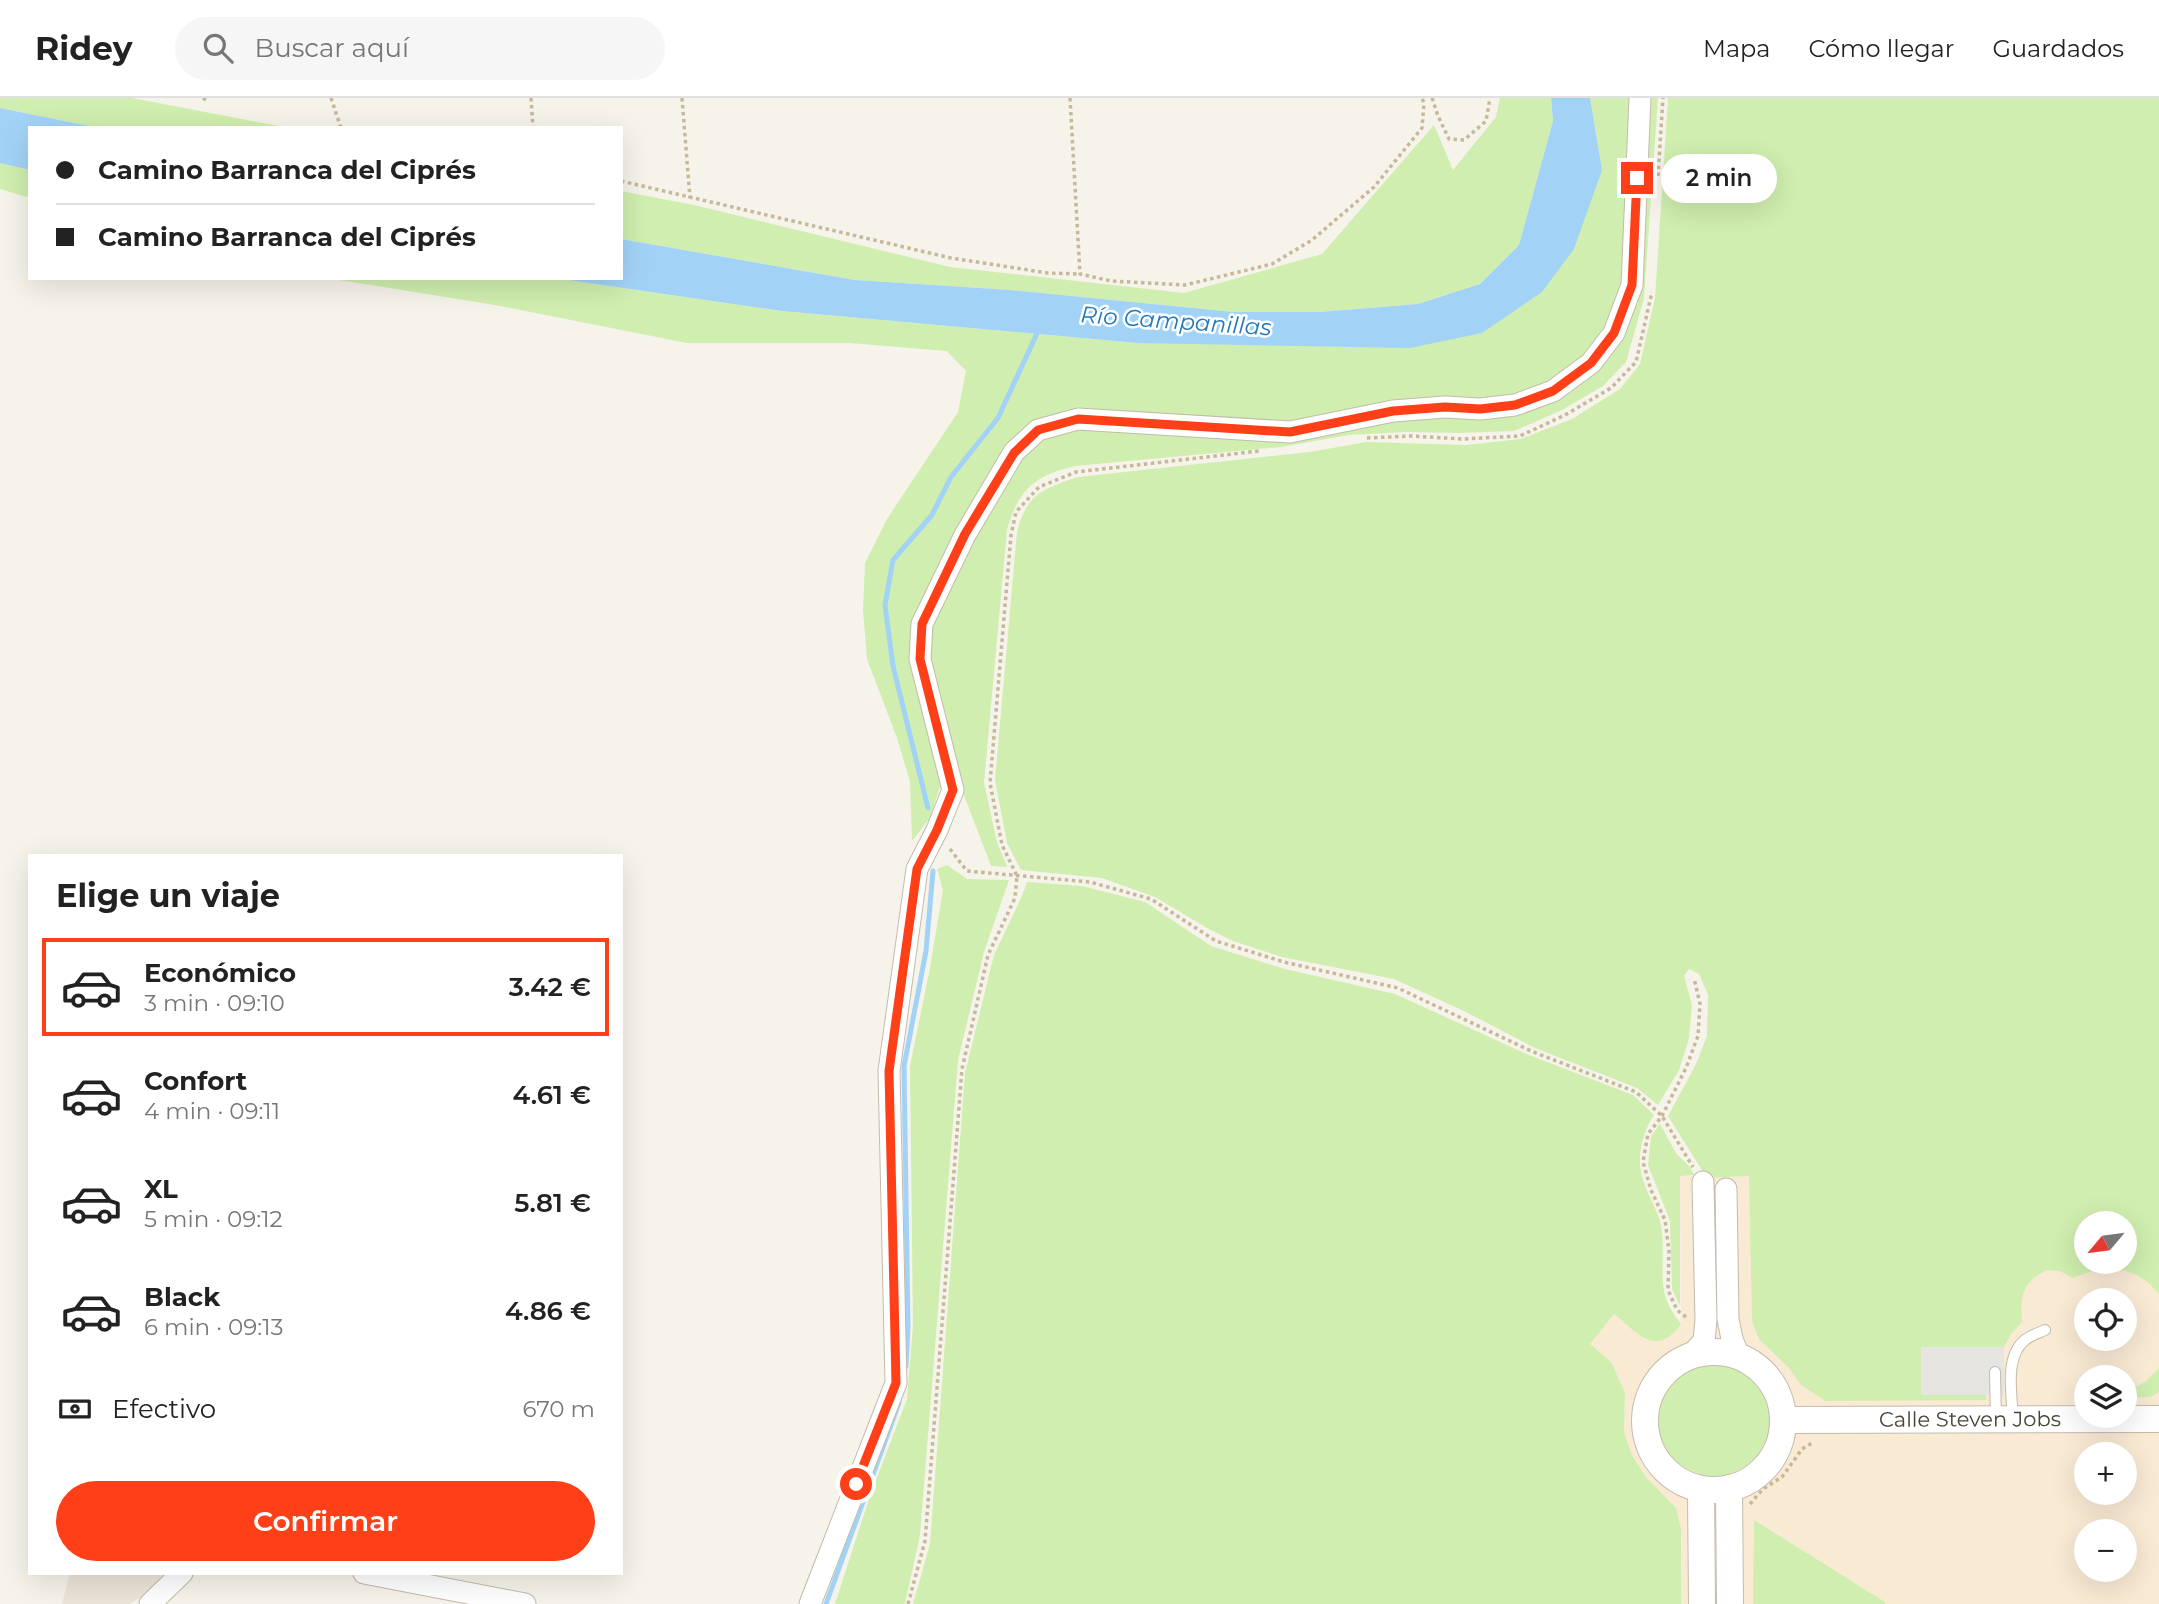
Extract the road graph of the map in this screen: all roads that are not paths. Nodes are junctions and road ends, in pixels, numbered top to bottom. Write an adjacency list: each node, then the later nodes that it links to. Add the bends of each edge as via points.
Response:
1 (1640, 98): 17 (street, via 1632,285 1614,333 1591,363 1553,391 1515,405 1393,411 1290,432 1078,419 1038,430 1014,453 965,534 922,624 920,659 953,790 917,869 889,1071 896,1383)
2 (1703, 1182): 5 (street, via 1704,1341)
3 (1726, 1189): 6 (street, via 1728,1319)
4 (2045, 1330): 8 (lane, via 2017,1348)
5 (1686, 1359): 6 (street, via 1702,1351 1723,1351); 12 (street, via 1667,1369 1647,1399 1644,1426 1662,1468)
6 (1740, 1359): 10 (street, via 1761,1369 1774,1385)
7 (1995, 1373): 8 (lane)
8 (2005, 1419): 9 (street, Calle Steven Jobs); 10 (street, Calle Steven Jobs)
9 (2158, 1419)
10 (1783, 1420): 11 (street, via 1782,1440 1768,1466 1748,1482)
11 (1729, 1488): 12 (street); 19 (street)
12 (1701, 1490): 18 (street)
13 (180, 1575): 15 (street)
14 (374, 1575): 16 (street)
15 (150, 1604)
16 (525, 1604)
17 (810, 1604)
18 (1702, 1604)
19 (1730, 1604)

